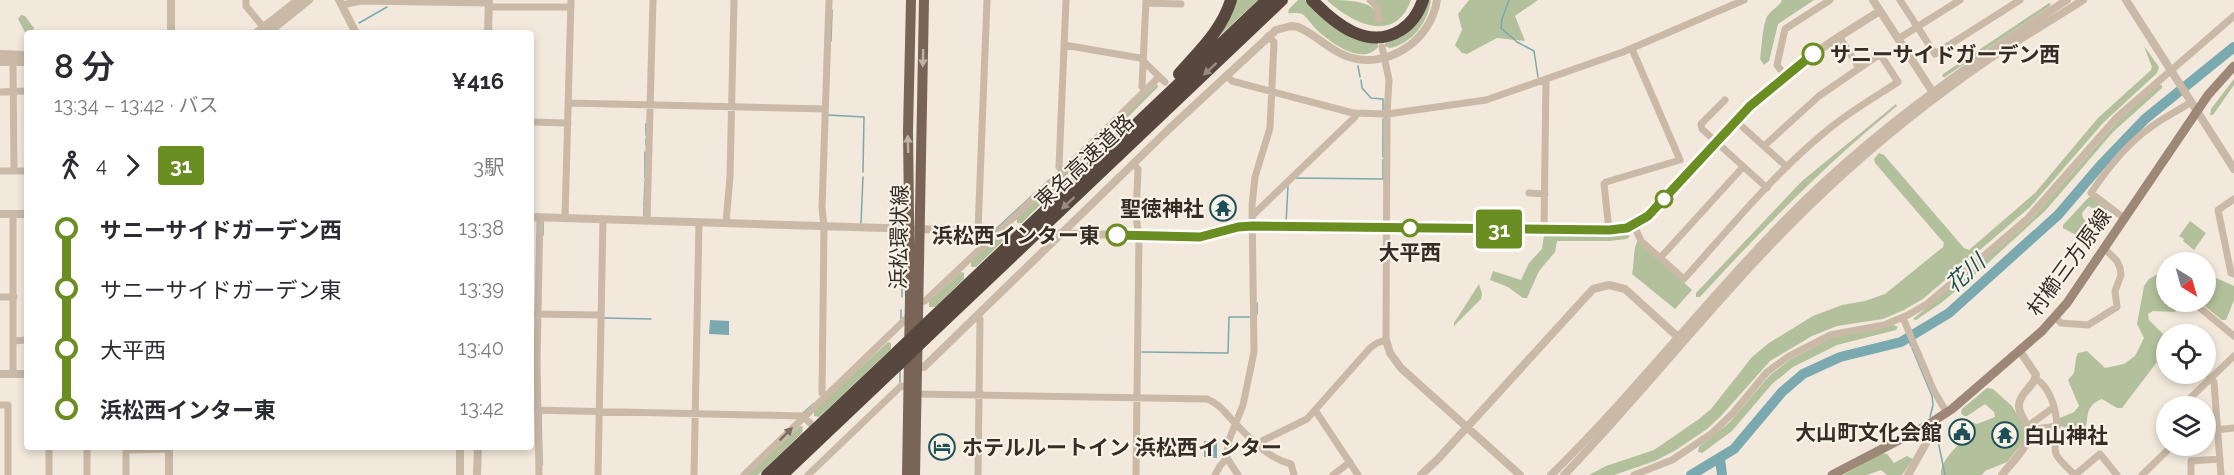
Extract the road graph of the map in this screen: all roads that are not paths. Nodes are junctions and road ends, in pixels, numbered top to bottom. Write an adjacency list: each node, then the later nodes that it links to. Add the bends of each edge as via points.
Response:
1 (171, 0): 41 (street)
2 (246, 0): 42 (street)
3 (298, 0): 43 (street)
4 (309, 0): 44 (street)
5 (653, 0): 76 (street)
6 (734, 0): 77 (street)
7 (829, 0): 78 (street)
8 (911, 0): 115 (main road, 浜松環状線, one-way to 8, via 908,131)
9 (924, 0): 115 (main road, 浜松環状線, one-way to 115)
10 (987, 0): 118 (street)
11 (1066, 0): 50 (street)
12 (1231, 0): 95 (highway, via 1209,40)
13 (1267, 0): 95 (highway, 東名高速道路)
14 (1282, 0): 52 (highway, 東名高速道路)
15 (1290, 0): 52 (highway)
16 (1312, 0): 20 (highway, via 1350,31 1374,38 1406,27)
17 (1322, 0): 19 (highway, via 1346,20 1374,30 1401,21)
18 (1370, 0): 39 (street, via 1377,8)
19 (1415, 0)
20 (1423, 0)
21 (1437, 0): 56 (street, via 1421,37 1400,52)
22 (1744, 0): 53 (street)
23 (1830, 0): 65 (street, via 1785,29 1777,65)
24 (1873, 0): 37 (street)
25 (1900, 0): 40 (street)
26 (1960, 0): 40 (street)
27 (2020, 0): 40 (street, via 1935,54)
28 (2067, 0): 69 (street)
29 (2083, 0): 214 (street, via 1959,80 1841,177 1763,254)
30 (2126, 0): 63 (street)
31 (385, 1): 33 (street); 34 (street)
32 (1146, 1): 36 (street); 57 (street)
33 (341, 2): 45 (street)
34 (489, 3): 35 (street); 46 (street)
35 (571, 4): 75 (street)
36 (1181, 4)
37 (1880, 11): 48 (street); 49 (street)
38 (2234, 16): 63 (street)
39 (1379, 20)
40 (1917, 27): 49 (street)
41 (171, 30)
42 (262, 30)
43 (264, 30)
44 (264, 30)
45 (355, 30)
46 (488, 30)
47 (1268, 36): 56 (street, via 1283,27 1298,27 1348,57); 64 (street); 72 (street, via 1274,42)
48 (1839, 36): 62 (street); 65 (street)
49 (1898, 39): 69 (street)
50 (1064, 45): 57 (street); 94 (street, via 1059,168)
51 (1382, 46): 56 (street)
52 (1231, 49): 200 (highway, 東名高速道路, one-way to 200, bridge)
53 (1632, 49): 66 (street); 117 (street, via 1680,160 1606,182)
54 (0, 54): 55 (street)
55 (24, 54)
56 (1384, 57): 81 (street, via 1389,85)
57 (1143, 60): 67 (street, via 1142,87); 67 (street, via 1162,79)
58 (0, 62): 59 (street)
59 (13, 62): 60 (street); 68 (street)
60 (24, 62)
61 (2234, 66): 79 (main road, 村櫛三方原線)
62 (1859, 68): 86 (street, via 1805,108); 89 (street, via 1880,54 1898,82 1829,129)
63 (2171, 70): 73 (street); 135 (street, via 2116,118 2027,219 1936,297)
64 (1227, 76): 72 (street); 87 (street, via 1188,106)
65 (1785, 76): 82 (street)
66 (1546, 80): 81 (street, via 1486,100); 98 (street)
67 (1146, 90): 94 (street)
68 (12, 91): 70 (street); 71 (street); 92 (street)
69 (1932, 91): 138 (street, via 1804,201)
70 (0, 92)
71 (24, 92)
72 (1271, 92): 80 (street); 103 (street, via 1270,128 1255,177)
73 (2189, 99): 79 (street); 106 (street, via 2146,130 2091,193)
74 (1721, 101): 85 (street, via 1701,124)
75 (568, 103): 76 (street); 84 (street)
76 (650, 105): 77 (street); 108 (street)
77 (731, 107): 78 (street); 110 (street)
78 (825, 109): 112 (street)
79 (2197, 111): 90 (street); 106 (main road, 村櫛三方原線)
80 (1355, 113): 81 (street); 103 (street)
81 (1387, 114): 114 (street)
82 (1736, 121): 85 (street); 86 (street)
83 (534, 122): 84 (street)
84 (568, 123): 105 (street)
85 (1716, 142): 88 (street); 111 (street, via 1653,212)
86 (1764, 146): 89 (street)
87 (1133, 164): 122 (street); 123 (street, via 1138,169)
88 (1743, 167): 96 (street); 125 (street)
89 (1787, 167): 96 (street)
90 (2234, 169)
91 (0, 171): 92 (street)
92 (14, 171): 93 (street)
93 (24, 171)
94 (1063, 171): 119 (street)
95 (1074, 182): 199 (highway, 東名高速道路, bridge)
96 (1767, 188): 125 (street, via 1684,279)
97 (1528, 193): 98 (street)
98 (1545, 194): 116 (street)
99 (2234, 199): 126 (street, via 2218,210)
100 (0, 214): 101 (street)
101 (13, 214): 102 (street); 128 (street)
102 (24, 214)
103 (1252, 216): 113 (street)
104 (536, 217): 105 (street); 131 (street)
105 (565, 218): 107 (street)
106 (2124, 218): 124 (main road, 村櫛三方原線)
107 (603, 219): 108 (street); 132 (street)
108 (647, 220): 109 (street)
109 (699, 222): 110 (street); 163 (street)
110 (726, 222): 112 (street)
111 (1634, 225): 117 (street); 125 (street, via 1641,241)
112 (824, 226): 115 (street); 154 (street)
113 (1252, 226): 114 (street); 123 (street, via 1200,237); 165 (street, via 1255,342)
114 (1387, 228): 116 (street); 141 (street)
115 (914, 229): 118 (street); 129 (main road, 浜松環状線); 133 (main road, 浜松環状線)
116 (1544, 230): 117 (street)
117 (1609, 230)
118 (978, 231): 119 (street)
119 (998, 232): 120 (street); 129 (street, via 925,301)
120 (1014, 232)
121 (1047, 233): 122 (street)
122 (1062, 234): 123 (street); 134 (street)
123 (1139, 236): 156 (street)
124 (2104, 248): 136 (main road, 村櫛三方原線); 136 (street, via 2120,268 2115,291 2117,307 2088,325 2061,323)
125 (1660, 258)
126 (2234, 274)
127 (0, 297): 128 (street)
128 (14, 297): 139 (street)
129 (918, 301): 144 (main road, 浜松環状線)
130 (2205, 312): 137 (street)
131 (534, 314): 132 (street); 159 (street)
132 (601, 315): 161 (street)
133 (909, 316): 152 (main road, 浜松環状線); 154 (street)
134 (977, 316): 144 (street, via 924,367); 153 (street)
135 (1903, 318): 162 (street); 215 (street, via 1830,335 1789,356 1767,372 1711,434 1672,460)
136 (2056, 318): 142 (main road, 村櫛三方原線)
137 (2234, 336)
138 (1678, 337): 169 (street, via 1624,289 1614,285 1598,287 1589,292); 213 (street)
139 (14, 340): 140 (street); 147 (street)
140 (24, 340)
141 (1386, 340): 160 (street, via 1370,348); 169 (street, via 1397,363)
142 (2020, 351): 149 (street, via 2036,372); 162 (main road, 村櫛三方原線)
143 (2234, 356): 145 (street)
144 (916, 367): 152 (main road, 浜松環状線)
145 (2216, 372)
146 (0, 374): 147 (street)
147 (14, 374): 148 (street)
148 (24, 374)
149 (2036, 379): 158 (street); 170 (street, via 2019,404)
150 (2204, 384): 155 (street)
151 (2214, 384): 172 (street)
152 (912, 390): 153 (street); 182 (street, via 901,386); 202 (main road, 浜松環状線); 203 (main road, 浜松環状線)
153 (979, 395): 156 (street); 204 (street)
154 (825, 396): 164 (street)
155 (2191, 396)
156 (1137, 398): 165 (street, via 1207,399); 205 (street)
157 (0, 405): 174 (street, via 8,405)
158 (2054, 406): 168 (street); 170 (street)
159 (535, 410): 161 (street); 195 (street)
160 (1315, 410): 175 (street, via 1307,419); 186 (street)
161 (599, 412): 163 (street); 196 (street)
162 (1947, 413): 167 (main road, 村櫛三方原線)
163 (695, 414): 164 (street); 197 (street)
164 (803, 417): 166 (street); 198 (street, one-way to 164)
165 (1236, 423): 175 (street); 184 (street)
166 (811, 424)
167 (1926, 426): 187 (street, via 1929,438); 216 (main road, 村櫛三方原線)
168 (2057, 426): 170 (street); 218 (street, via 2057,455)
169 (1467, 427): 211 (street); 212 (street)
170 (2028, 428): 217 (street, via 2027,441)
171 (2234, 428): 172 (street)
172 (2218, 430): 185 (street)
173 (828, 443): 182 (street)
174 (4, 445): 188 (street)
175 (1257, 446): 208 (street, via 1269,456 1291,464)
176 (49, 450): 189 (street)
177 (87, 450): 190 (street)
178 (126, 450): 191 (street)
179 (169, 450): 192 (street)
180 (460, 450): 193 (street)
181 (478, 450): 194 (street)
182 (835, 450): 201 (street)
183 (2162, 456): 220 (street)
184 (1227, 458): 206 (street); 207 (street)
185 (2220, 459): 221 (street, via 2191,461); 222 (street)
186 (1350, 462): 209 (street); 210 (street)
187 (1910, 474)
188 (8, 475)
189 (49, 475)
190 (87, 475)
191 (126, 475)
192 (168, 475)
193 (460, 475)
194 (477, 475)
195 (539, 475)
196 (598, 475)
197 (694, 475)
198 (744, 475)
199 (767, 475)
200 (782, 475)
201 (808, 475)
202 (907, 475)
203 (915, 475)
204 (978, 475)
205 (1136, 475)
206 (1215, 475)
207 (1238, 475)
208 (1294, 475)
209 (1333, 475)
210 (1358, 475)
211 (1421, 475)
212 (1520, 475)
213 (1551, 475)
214 (1564, 475)
215 (1634, 475)
216 (1832, 475)
217 (2002, 475)
218 (2075, 475): 219 (street, via 2100,454)
219 (2117, 475)
220 (2142, 475)
221 (2191, 475)
222 (2221, 475)

